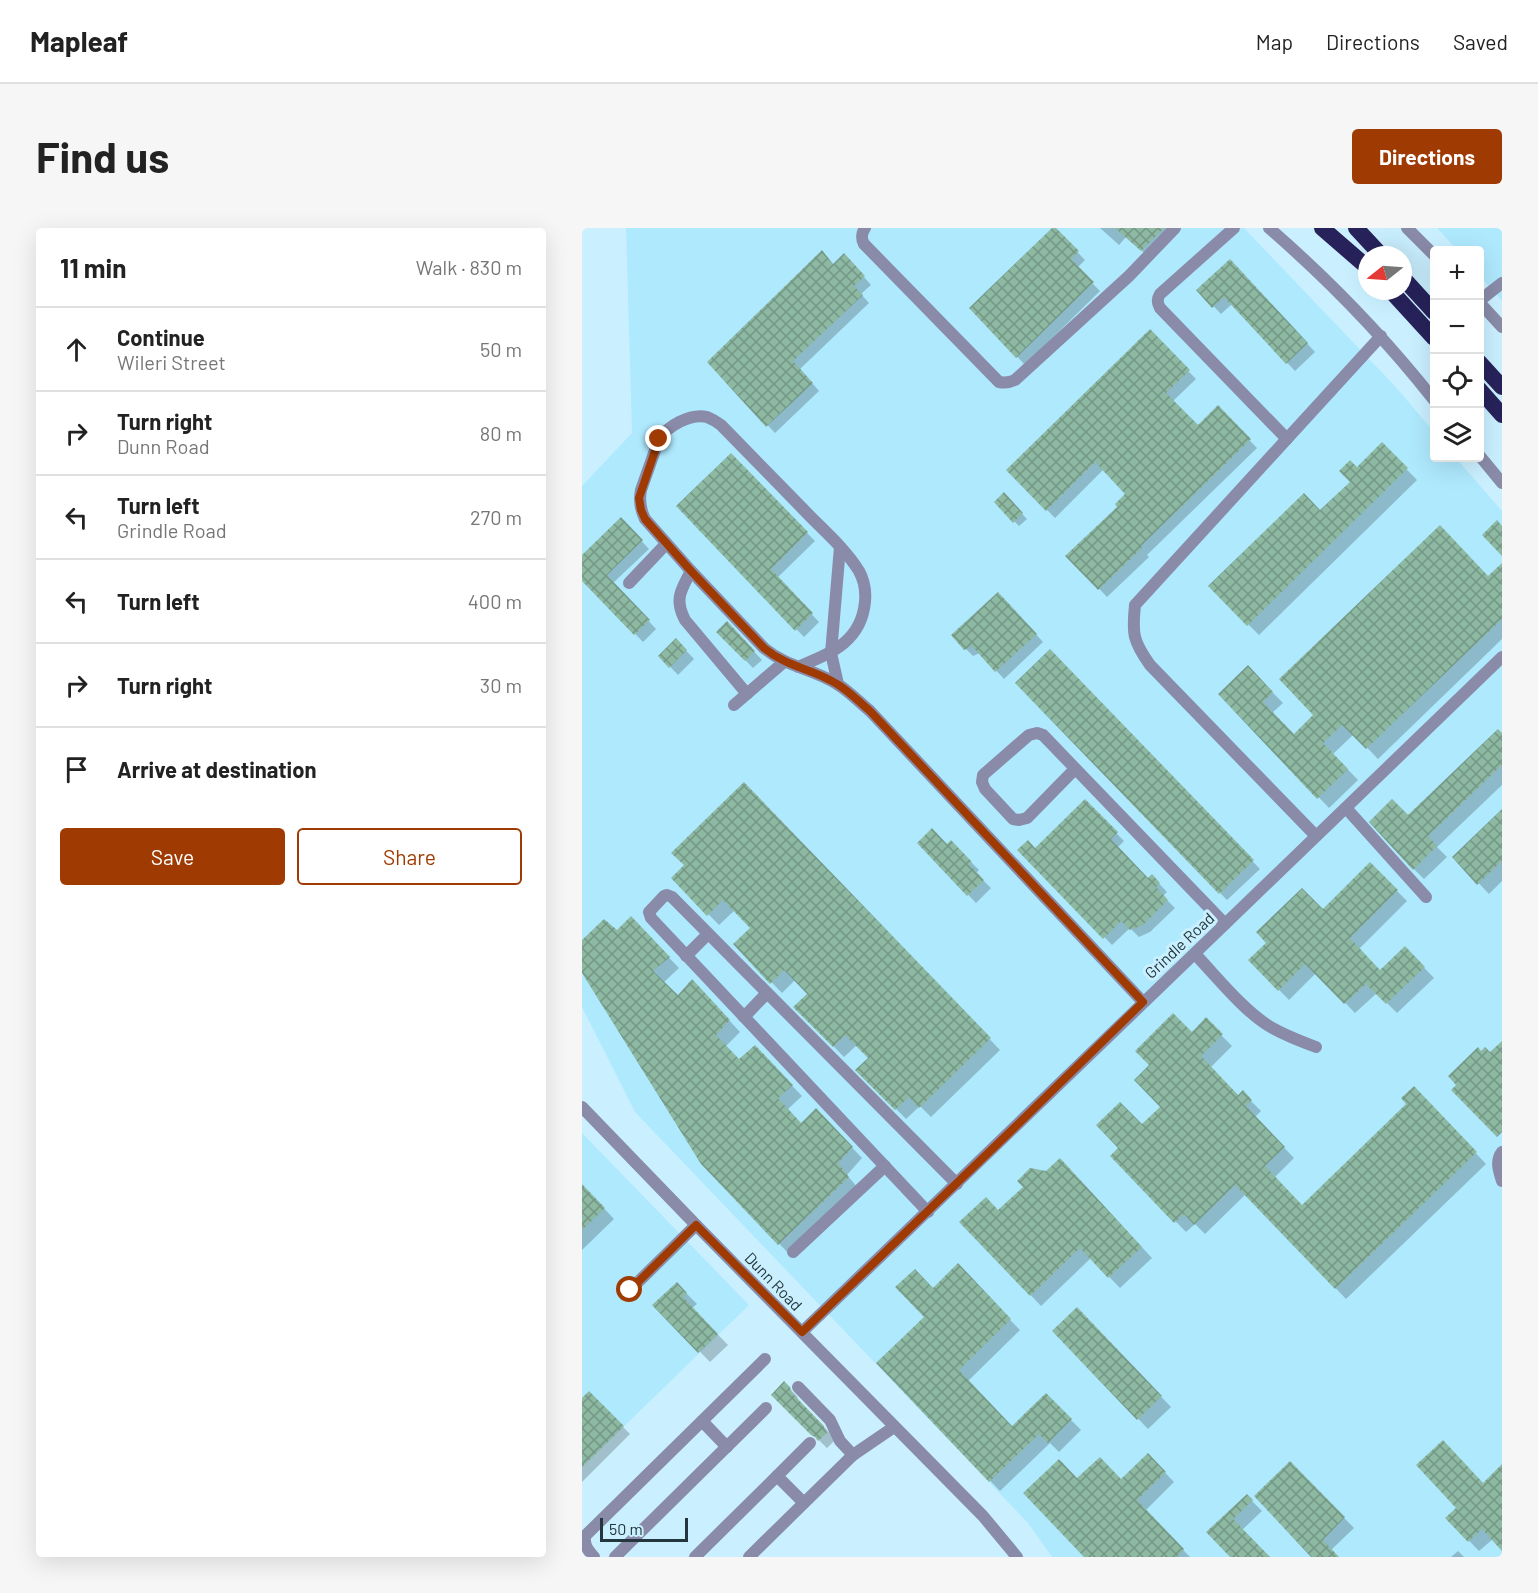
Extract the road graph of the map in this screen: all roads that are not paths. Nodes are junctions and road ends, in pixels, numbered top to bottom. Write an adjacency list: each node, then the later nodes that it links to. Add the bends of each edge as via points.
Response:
1 (865, 228): 2 (street, via 861,238 864,244 999,382 1010,383 1129,276)
2 (1175, 228)
3 (1234, 228): 27 (street, via 1160,294 1158,303)
4 (1269, 228): 21 (street)
5 (1322, 228): 12 (highway)
6 (1329, 228): 11 (highway)
7 (1356, 228): 9 (highway)
8 (1407, 228): 10 (street)
9 (1373, 246)
10 (1430, 251)
11 (1358, 257)
12 (1358, 258)
13 (1502, 283): 16 (street)
14 (1412, 288): 18 (highway)
15 (1399, 300): 20 (highway)
16 (1481, 300)
17 (1484, 307): 19 (street)
18 (1430, 308)
19 (1502, 327)
20 (1430, 334)
21 (1381, 336): 24 (street); 27 (street)
22 (1484, 367): 23 (highway)
23 (1502, 387)
24 (1430, 395)
25 (1484, 395): 26 (highway)
26 (1502, 415)
27 (1287, 439): 43 (street, via 1135,605 1133,628 1138,647 1150,665)
28 (1484, 461): 29 (street)
29 (1502, 483)
30 (666, 544): 31 (street, via 645,519 639,498 641,489 663,432 700,417 721,425); 32 (street); 33 (street)
31 (840, 547): 34 (street); 34 (street, via 864,584 864,611 852,636)
32 (691, 571): 36 (street, via 764,648); 39 (street, via 680,593 680,610)
33 (629, 583)
34 (831, 653): 37 (street); 38 (street)
35 (1502, 657): 42 (street, Grindle Road)
36 (784, 662): 37 (street); 39 (street)
37 (798, 667): 38 (street)
38 (838, 684): 50 (street, via 870,711)
39 (747, 694): 40 (street)
40 (734, 705)
41 (1075, 769): 41 (street, via 1043,735 1033,734 982,775 982,782 1013,819 1019,820 1027,818); 45 (street)
42 (1346, 808): 43 (street, Grindle Road); 44 (street)
43 (1316, 836): 45 (street, Grindle Road)
44 (1426, 897)
45 (1225, 924): 47 (street, Grindle Road)
46 (708, 934): 48 (street); 48 (street, via 672,897 664,896 649,915); 49 (street)
47 (1195, 954): 50 (street, Grindle Road); 52 (street, via 1267,1025)
48 (686, 956): 51 (street)
49 (767, 993): 51 (street); 57 (street)
50 (1143, 1002): 57 (street, Grindle Road)
51 (744, 1017): 55 (street)
52 (1317, 1047)
53 (582, 1107): 59 (street, Dunn Road)
54 (1502, 1152): 56 (street, via 1498,1157)
55 (885, 1166): 58 (street); 60 (street)
56 (1502, 1182)
57 (957, 1184): 58 (street, Grindle Road)
58 (928, 1212): 62 (street, Grindle Road)
59 (696, 1225): 61 (street); 62 (street, Dunn Road)
60 (793, 1251)
61 (630, 1290)
62 (802, 1332): 67 (street, Dunn Road)
63 (765, 1359): 66 (street)
64 (798, 1386): 70 (street, via 830,1420 840,1441)
65 (766, 1408): 69 (street)
66 (702, 1421): 69 (street); 73 (street, via 585,1536 587,1550)
67 (894, 1427): 70 (street); 77 (street, Dunn Road, via 983,1516)
68 (810, 1443): 71 (street)
69 (726, 1447): 74 (street)
70 (853, 1455): 72 (street)
71 (777, 1476): 72 (street); 75 (street)
72 (804, 1503): 76 (street)
73 (594, 1557)
74 (615, 1557)
75 (695, 1557)
76 (749, 1557)
77 (1017, 1557)

